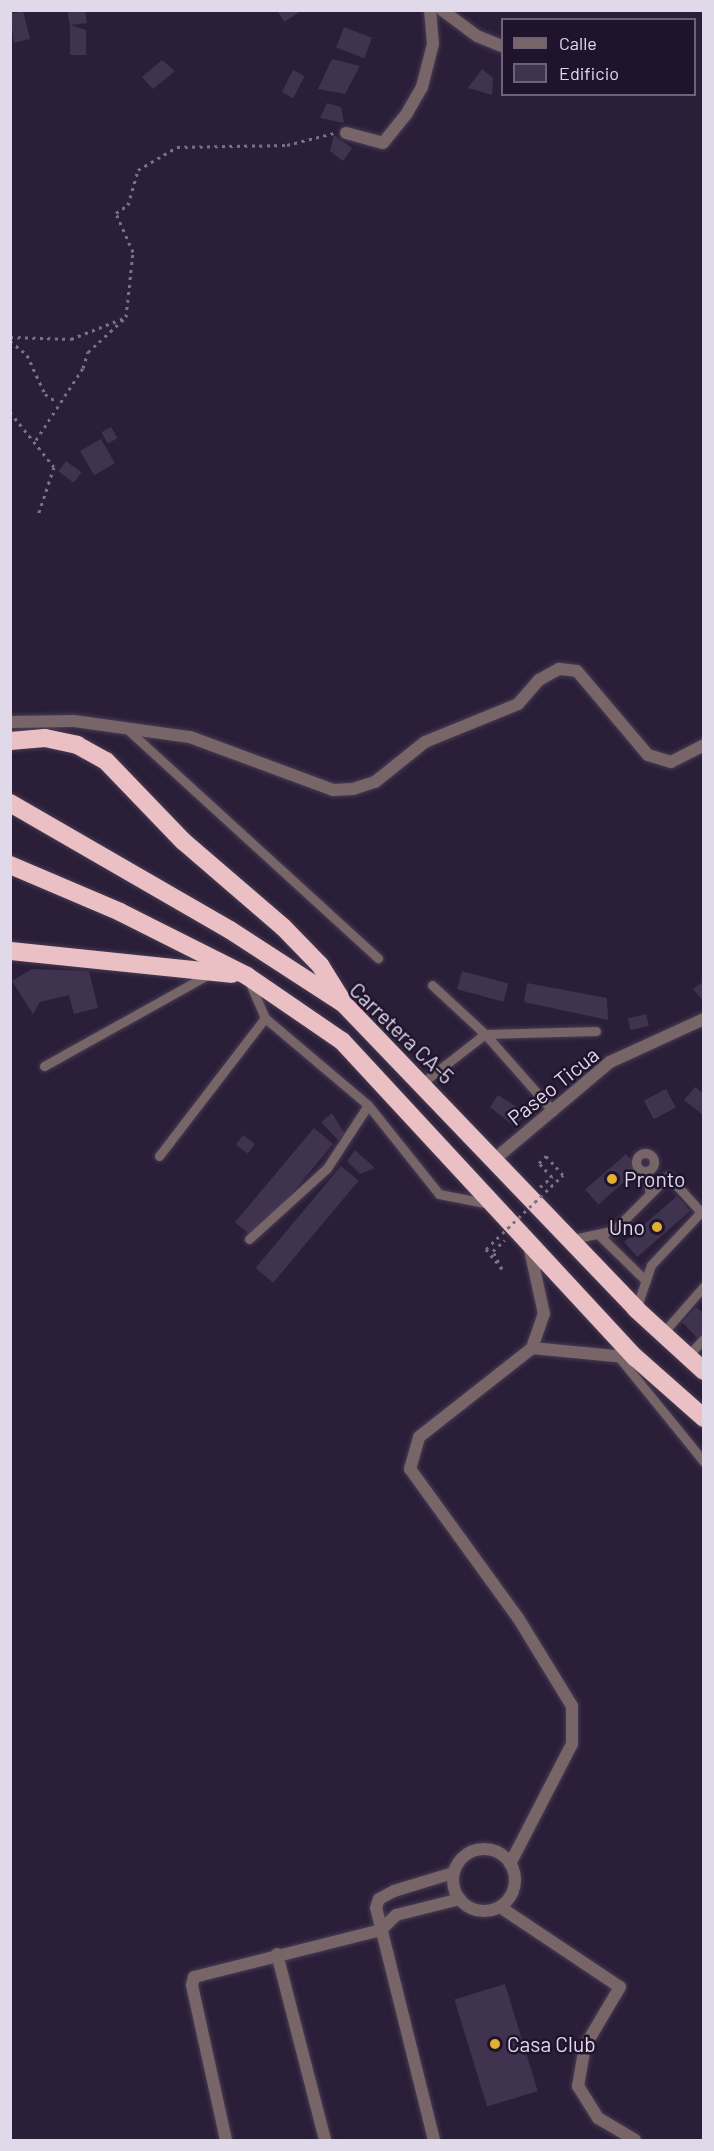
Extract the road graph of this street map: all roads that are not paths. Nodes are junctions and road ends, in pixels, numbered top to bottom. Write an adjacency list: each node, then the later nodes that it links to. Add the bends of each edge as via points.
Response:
1 (430, 10): 4 (street, via 433,44 422,87 407,113 383,143)
2 (442, 10): 3 (street, via 477,36)
3 (501, 46)
4 (346, 134)
5 (10, 723): 6 (street)
6 (123, 725): 8 (street, via 190,737 333,790 354,789 375,782 425,742 518,704 539,680 559,669 578,671 648,755 671,762); 12 (lane)
7 (10, 741): 16 (highway, via 45,738 77,745 106,761 183,841 320,965)
8 (704, 745)
9 (10, 803): 16 (highway, Carretera CA-5, via 230,930)
10 (10, 865): 14 (highway, via 120,912)
11 (10, 951): 13 (highway)
12 (378, 958)
13 (213, 971): 14 (highway); 22 (lane)
14 (247, 976): 17 (lane); 32 (highway, via 342,1041)
15 (432, 985): 21 (lane)
16 (344, 1004): 23 (highway, Carretera CA-5)
17 (265, 1018): 24 (lane); 26 (lane)
18 (704, 1019): 19 (street, Paseo Ticua)
19 (698, 1027): 25 (street, Paseo Ticua, via 610,1062)
20 (596, 1031): 21 (lane)
21 (485, 1034): 23 (lane); 25 (lane)
22 (44, 1066)
23 (422, 1083): 27 (highway, Carretera CA-5)
24 (368, 1105): 32 (lane, via 440,1194); 34 (lane, via 327,1168)
25 (553, 1110): 27 (street, Paseo Ticua)
26 (159, 1156)
27 (496, 1158): 35 (highway, Carretera CA-5)
28 (654, 1161): 29 (lane); 29 (lane, via 649,1154 640,1154 638,1167); 30 (lane)
29 (646, 1171): 31 (lane)
30 (668, 1176): 31 (lane); 37 (lane, via 701,1212 651,1265)
31 (650, 1194): 33 (lane, via 614,1230)
32 (497, 1205): 36 (highway)
33 (598, 1234): 35 (lane); 37 (lane)
34 (249, 1239)
35 (569, 1240): 39 (highway, Carretera CA-5)
36 (528, 1243): 42 (street, via 544,1314); 45 (highway)
37 (646, 1281): 39 (lane)
38 (704, 1286): 40 (lane)
39 (636, 1309): 40 (highway, Carretera CA-5)
40 (662, 1334): 44 (highway, Carretera CA-5)
41 (704, 1338): 44 (lane)
42 (532, 1348): 43 (street); 49 (street, via 420,1437 410,1470 518,1618 572,1706 572,1744)
43 (618, 1356): 45 (street); 48 (lane)
44 (687, 1357): 46 (highway, Carretera CA-5)
45 (636, 1358): 47 (highway)
46 (704, 1371)
47 (704, 1418)
48 (704, 1462)
49 (510, 1864): 50 (street, via 502,1855 479,1849 463,1858); 52 (street, via 514,1887)
50 (453, 1873): 51 (street); 53 (street, via 379,1899 376,1908)
51 (460, 1899): 52 (street, via 477,1911); 53 (street, via 396,1915)
52 (500, 1907): 58 (street, via 620,1987 585,2046 578,2086 598,2118)
53 (381, 1930): 54 (street); 57 (street)
54 (277, 1954): 55 (street, via 202,1971 192,1985); 56 (street)
55 (226, 2140)
56 (325, 2140)
57 (434, 2140)
58 (635, 2140)

